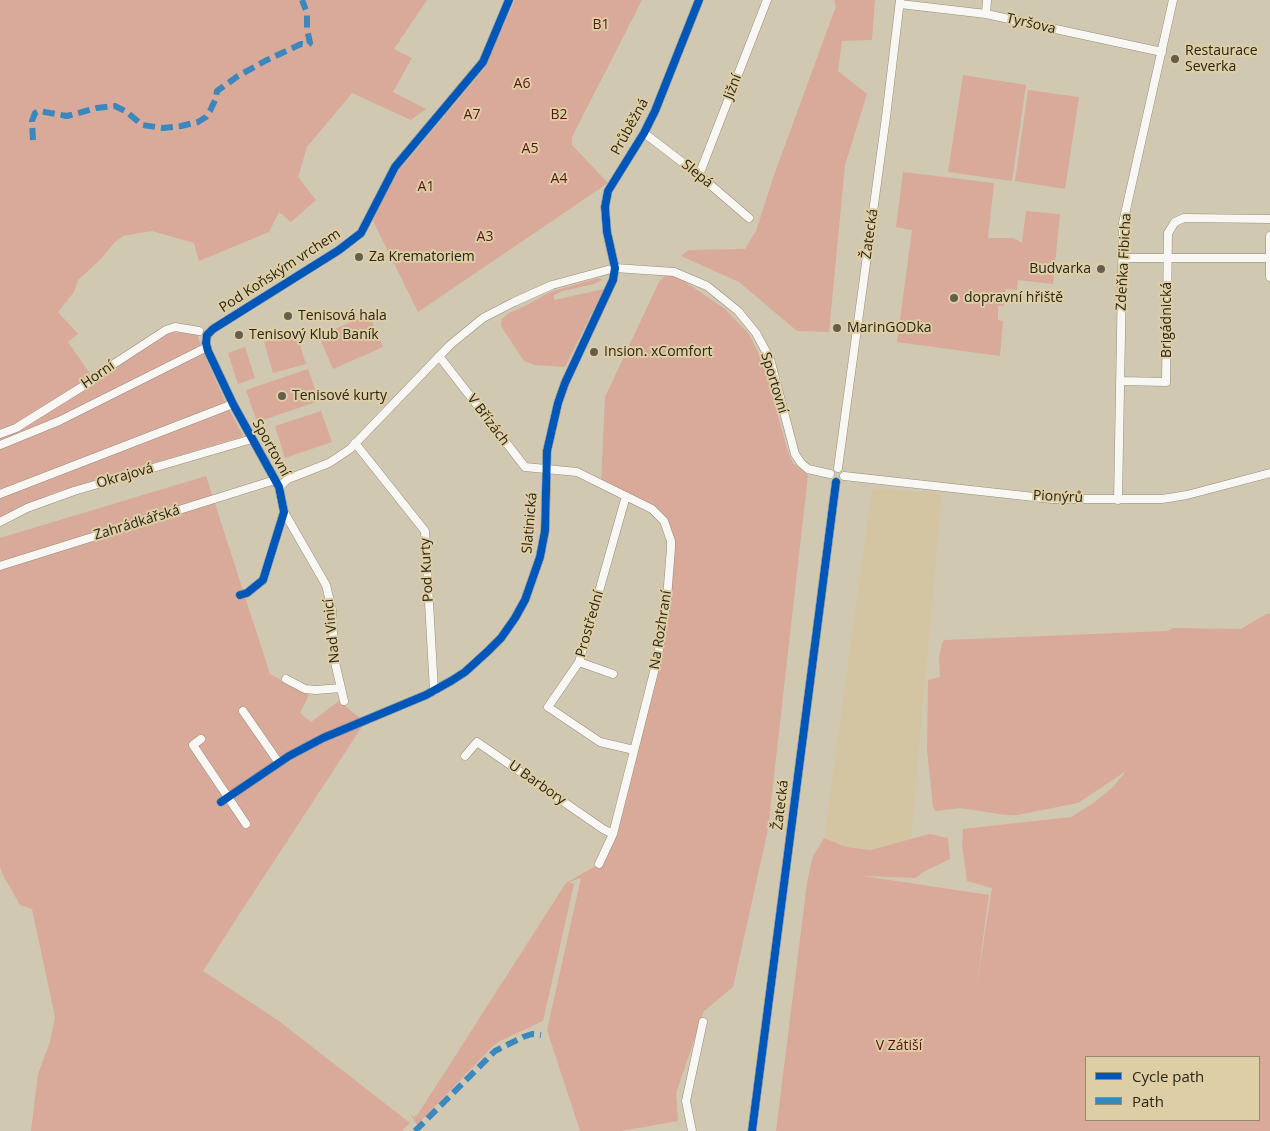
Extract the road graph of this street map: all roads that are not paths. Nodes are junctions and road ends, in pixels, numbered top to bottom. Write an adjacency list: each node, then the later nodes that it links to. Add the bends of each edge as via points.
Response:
1 (509, 0): 20 (street, Pod Koňským vrchem, via 483,62 395,167 361,232)
2 (699, 0): 9 (street, Průběžná)
3 (767, 0): 10 (street, Jižní)
4 (988, 0): 7 (street)
5 (1173, 0): 8 (street, Zdeňka Fibicha)
6 (900, 2): 7 (street, Tyršova); 29 (street, Žatecká)
7 (986, 14): 8 (street, Tyršova)
8 (1162, 52): 14 (street, Zdeňka Fibicha, via 1123,223)
9 (644, 133): 10 (street, Slepá); 17 (street, Průběžná, via 608,191 604,207)
10 (699, 175): 11 (street, Slepá)
11 (749, 218)
12 (1270, 219): 15 (street, Brigádnická, via 1184,218 1175,222 1168,234)
13 (1270, 236): 16 (street)
14 (1122, 258): 15 (street); 23 (street, Zdeňka Fibicha)
15 (1167, 258): 16 (street); 23 (street, Brigádnická, via 1166,382)
16 (1270, 258): 18 (street)
17 (615, 268): 22 (street, Sportovní, via 552,285 514,302 483,318); 30 (street, Slatinická, via 613,280 558,403); 32 (street, Sportovní, via 674,272 706,286 738,311 756,333 770,359 795,454 808,469)
18 (1270, 277)
19 (199, 331): 25 (street, Horní, via 175,327 166,330 93,380 16,428)
20 (207, 335): 21 (street, Sportovní)
21 (207, 347): 24 (street, Sportovní); 28 (street, via 60,421)
22 (439, 356): 27 (street, Sportovní); 30 (street, V Břízách, via 520,463 530,469)
23 (1120, 381): 38 (street, Zdeňka Fibicha)
24 (232, 404): 26 (street, Sportovní); 36 (street)
25 (0, 434)
26 (252, 439): 35 (street, Sportovní); 40 (street, Okrajová, via 74,491)
27 (355, 443): 35 (street, Sportovní, via 329,463); 47 (street, Pod Kurty, via 425,531)
28 (0, 445)
29 (838, 468): 32 (street); 33 (street)
30 (545, 470): 37 (street, Na Rozhraní, via 577,472); 47 (street, Slatinická, via 545,530 540,557 525,600 501,638 488,651 465,672)
31 (1270, 472): 38 (street, Pionýrů, via 1170,498)
32 (830, 474): 34 (street)
33 (844, 476): 34 (street); 38 (street, Pionýrů, via 1052,499)
34 (836, 482): 66 (street, Žatecká)
35 (277, 484): 39 (street, Sportovní); 41 (street, Zahrádkářská)
36 (0, 494)
37 (626, 496): 43 (street, Prostřední); 57 (street, Na Rozhraní, via 652,509 664,521 671,541 658,656)
38 (1118, 500)
39 (284, 512): 42 (street, Sportovní, via 263,580); 46 (street, Nad Vinicí, via 326,585 332,610 334,658)
40 (0, 522)
41 (0, 566)
42 (240, 595)
43 (579, 662): 44 (street); 49 (street, Prostřední)
44 (613, 674)
45 (286, 679): 46 (street, via 305,689)
46 (341, 688): 48 (street, Nad Vinicí)
47 (434, 690): 59 (street, Slatinická, via 323,738)
48 (344, 700)
49 (548, 707): 51 (street, Prostřední); 57 (street, via 600,742)
50 (243, 712): 59 (street)
51 (542, 714)
52 (482, 734): 54 (street)
53 (201, 739): 55 (street)
54 (477, 742): 58 (street); 62 (street, U Barbory)
55 (193, 745): 56 (street); 60 (street)
56 (185, 750)
57 (634, 750): 62 (street, Na Rozhraní)
58 (465, 756)
59 (279, 763): 60 (street, Slatinická)
60 (224, 800): 61 (street)
61 (246, 824)
62 (613, 834): 63 (street, Na Rozhraní)
63 (599, 864)
64 (703, 1022): 65 (street, via 686,1101)
65 (692, 1131)
66 (752, 1131)

